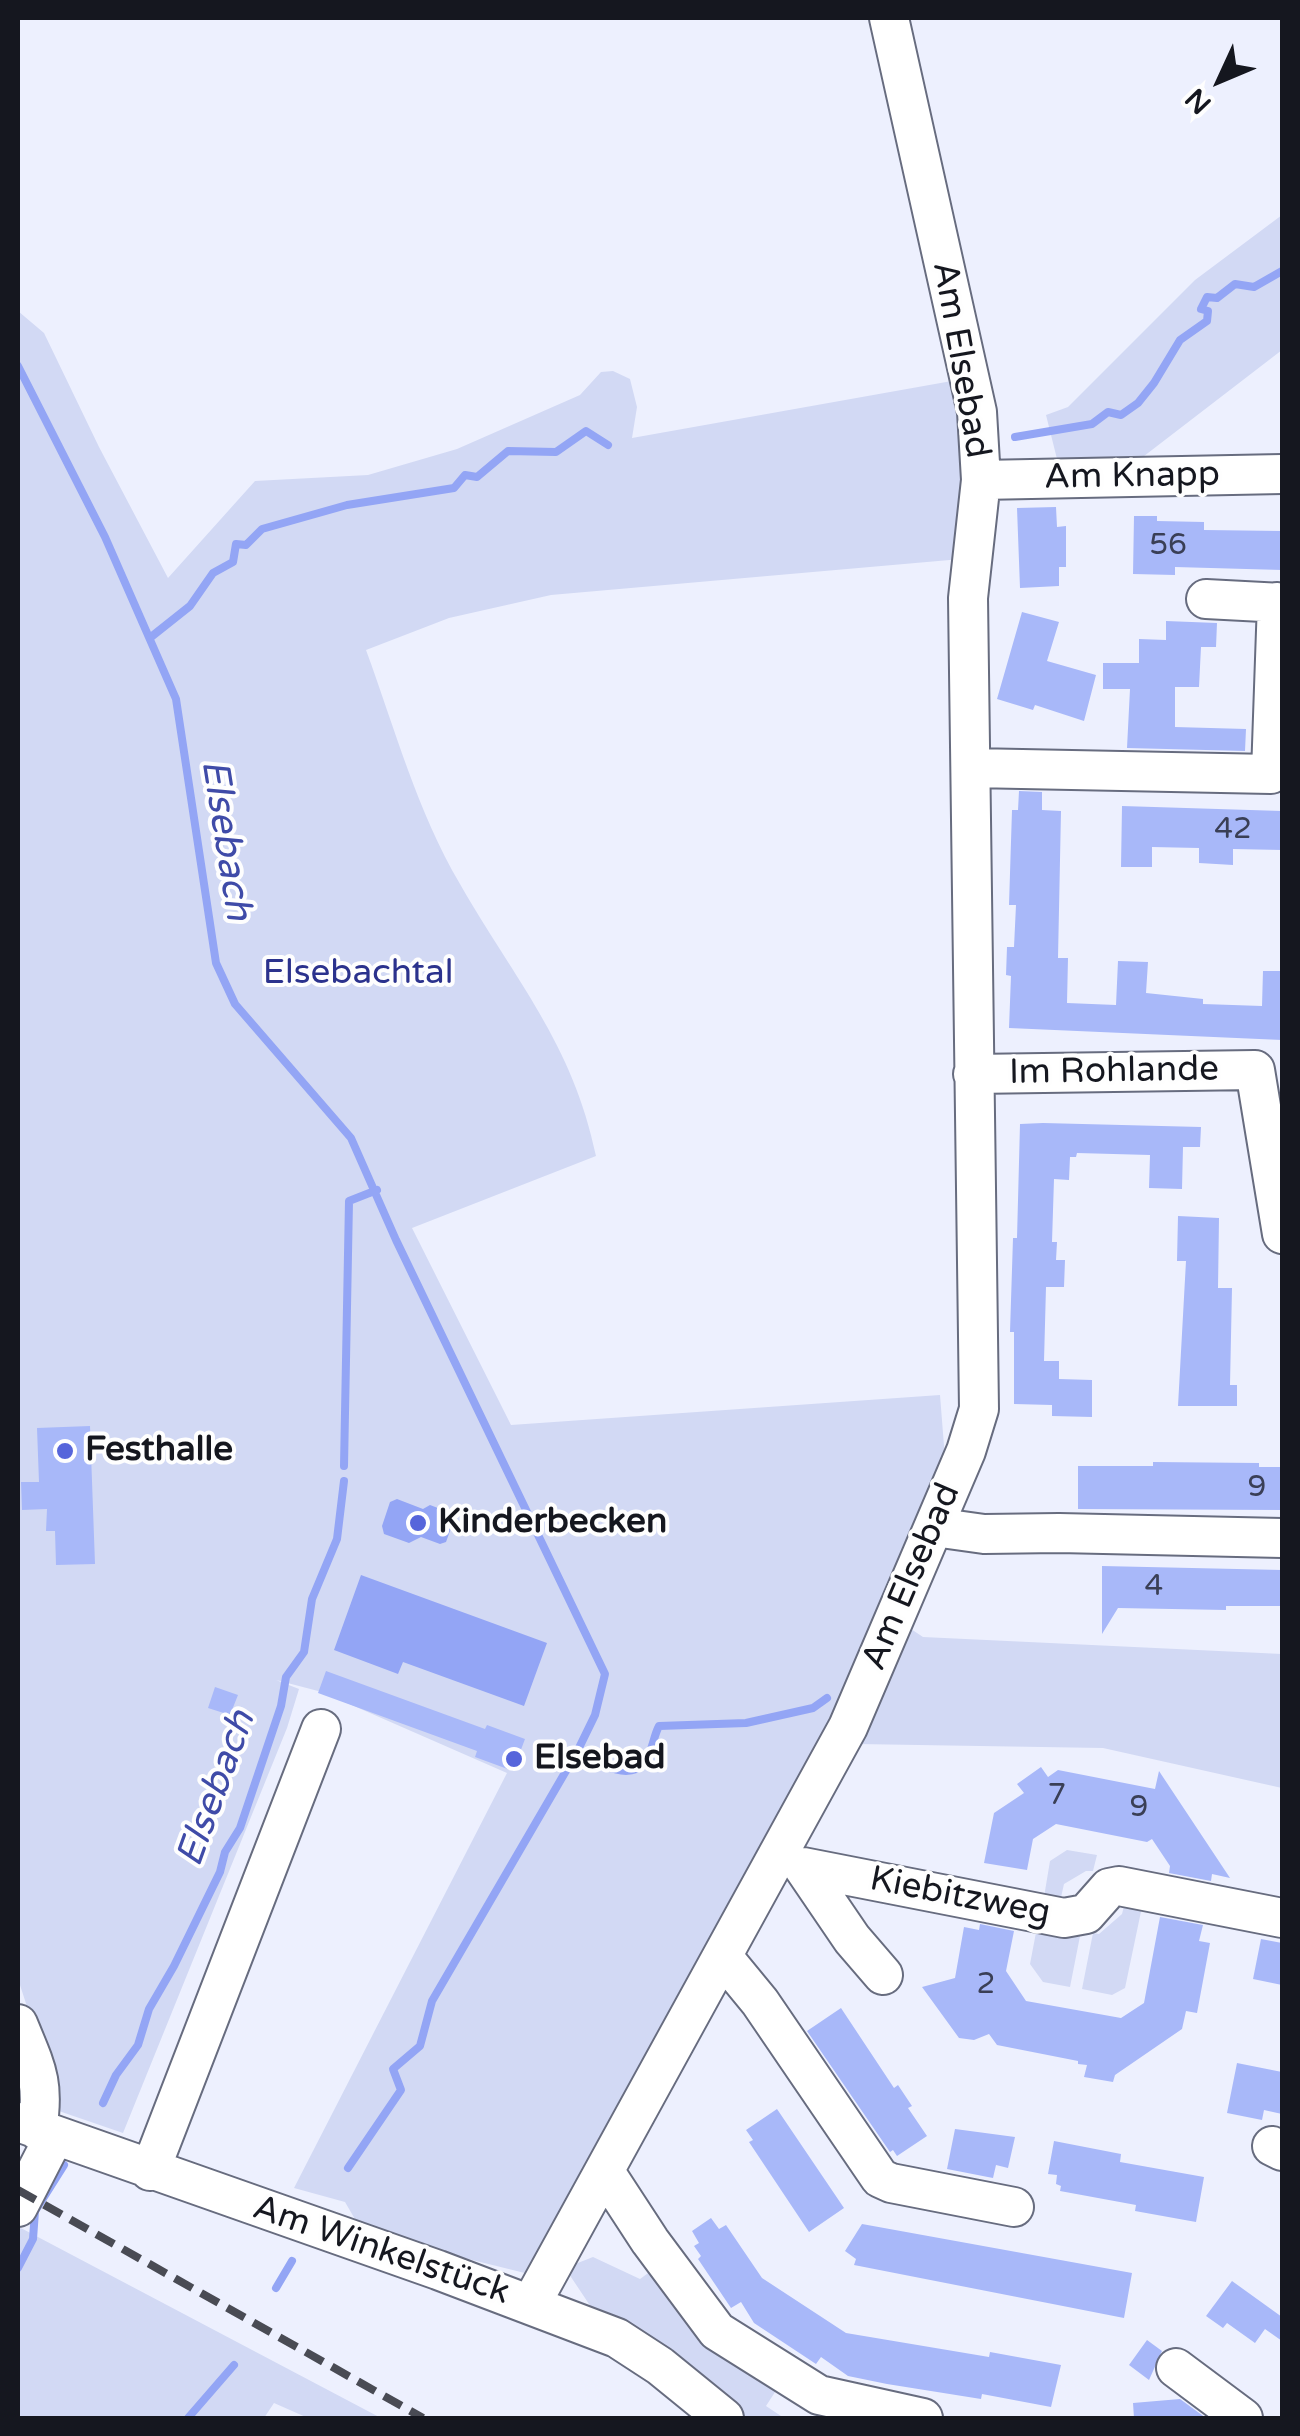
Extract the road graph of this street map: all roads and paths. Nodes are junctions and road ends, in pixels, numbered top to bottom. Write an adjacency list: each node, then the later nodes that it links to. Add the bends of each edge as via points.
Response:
1 (888, 18): 3 (street, Am Elsebad, via 977,412)
2 (1282, 474): 3 (street, Am Knapp)
3 (981, 480): 6 (street, Am Elsebad, via 968,598)
4 (1206, 599): 5 (street)
5 (1280, 602): 6 (street, via 1271,774)
6 (972, 768): 8 (street, Am Elsebad)
7 (1268, 1070): 8 (street, Im Rohlande); 9 (street, Im Rohlande)
8 (973, 1074): 10 (street, Am Elsebad, via 978,1409)
9 (1282, 1234)
10 (934, 1527): 11 (street, via 984,1534); 13 (street, Am Elsebad)
11 (1282, 1538)
12 (321, 1728): 19 (street)
13 (792, 1860): 14 (street, Kiebitzweg, via 1064,1918 1086,1914 1119,1886); 15 (street, Am Elsebad); 16 (street, Kiebitzweg)
14 (1282, 1918)
15 (723, 1957): 20 (street, Am Elsebad); 22 (street, via 880,2178)
16 (883, 1974)
17 (18, 2024): 18 (street, via 40,2077)
18 (36, 2130): 19 (street, Am Winkelstück); 21 (street)
19 (150, 2171): 23 (street, Am Winkelstück)
20 (605, 2172): 23 (street, Am Elsebad); 26 (street, via 717,2331 820,2396)
21 (18, 2207)
22 (1014, 2207)
23 (531, 2304): 25 (street, Am Winkelstück, via 617,2338)
24 (1176, 2368): 27 (street)
25 (724, 2418)
26 (923, 2418)
27 (1243, 2418)

